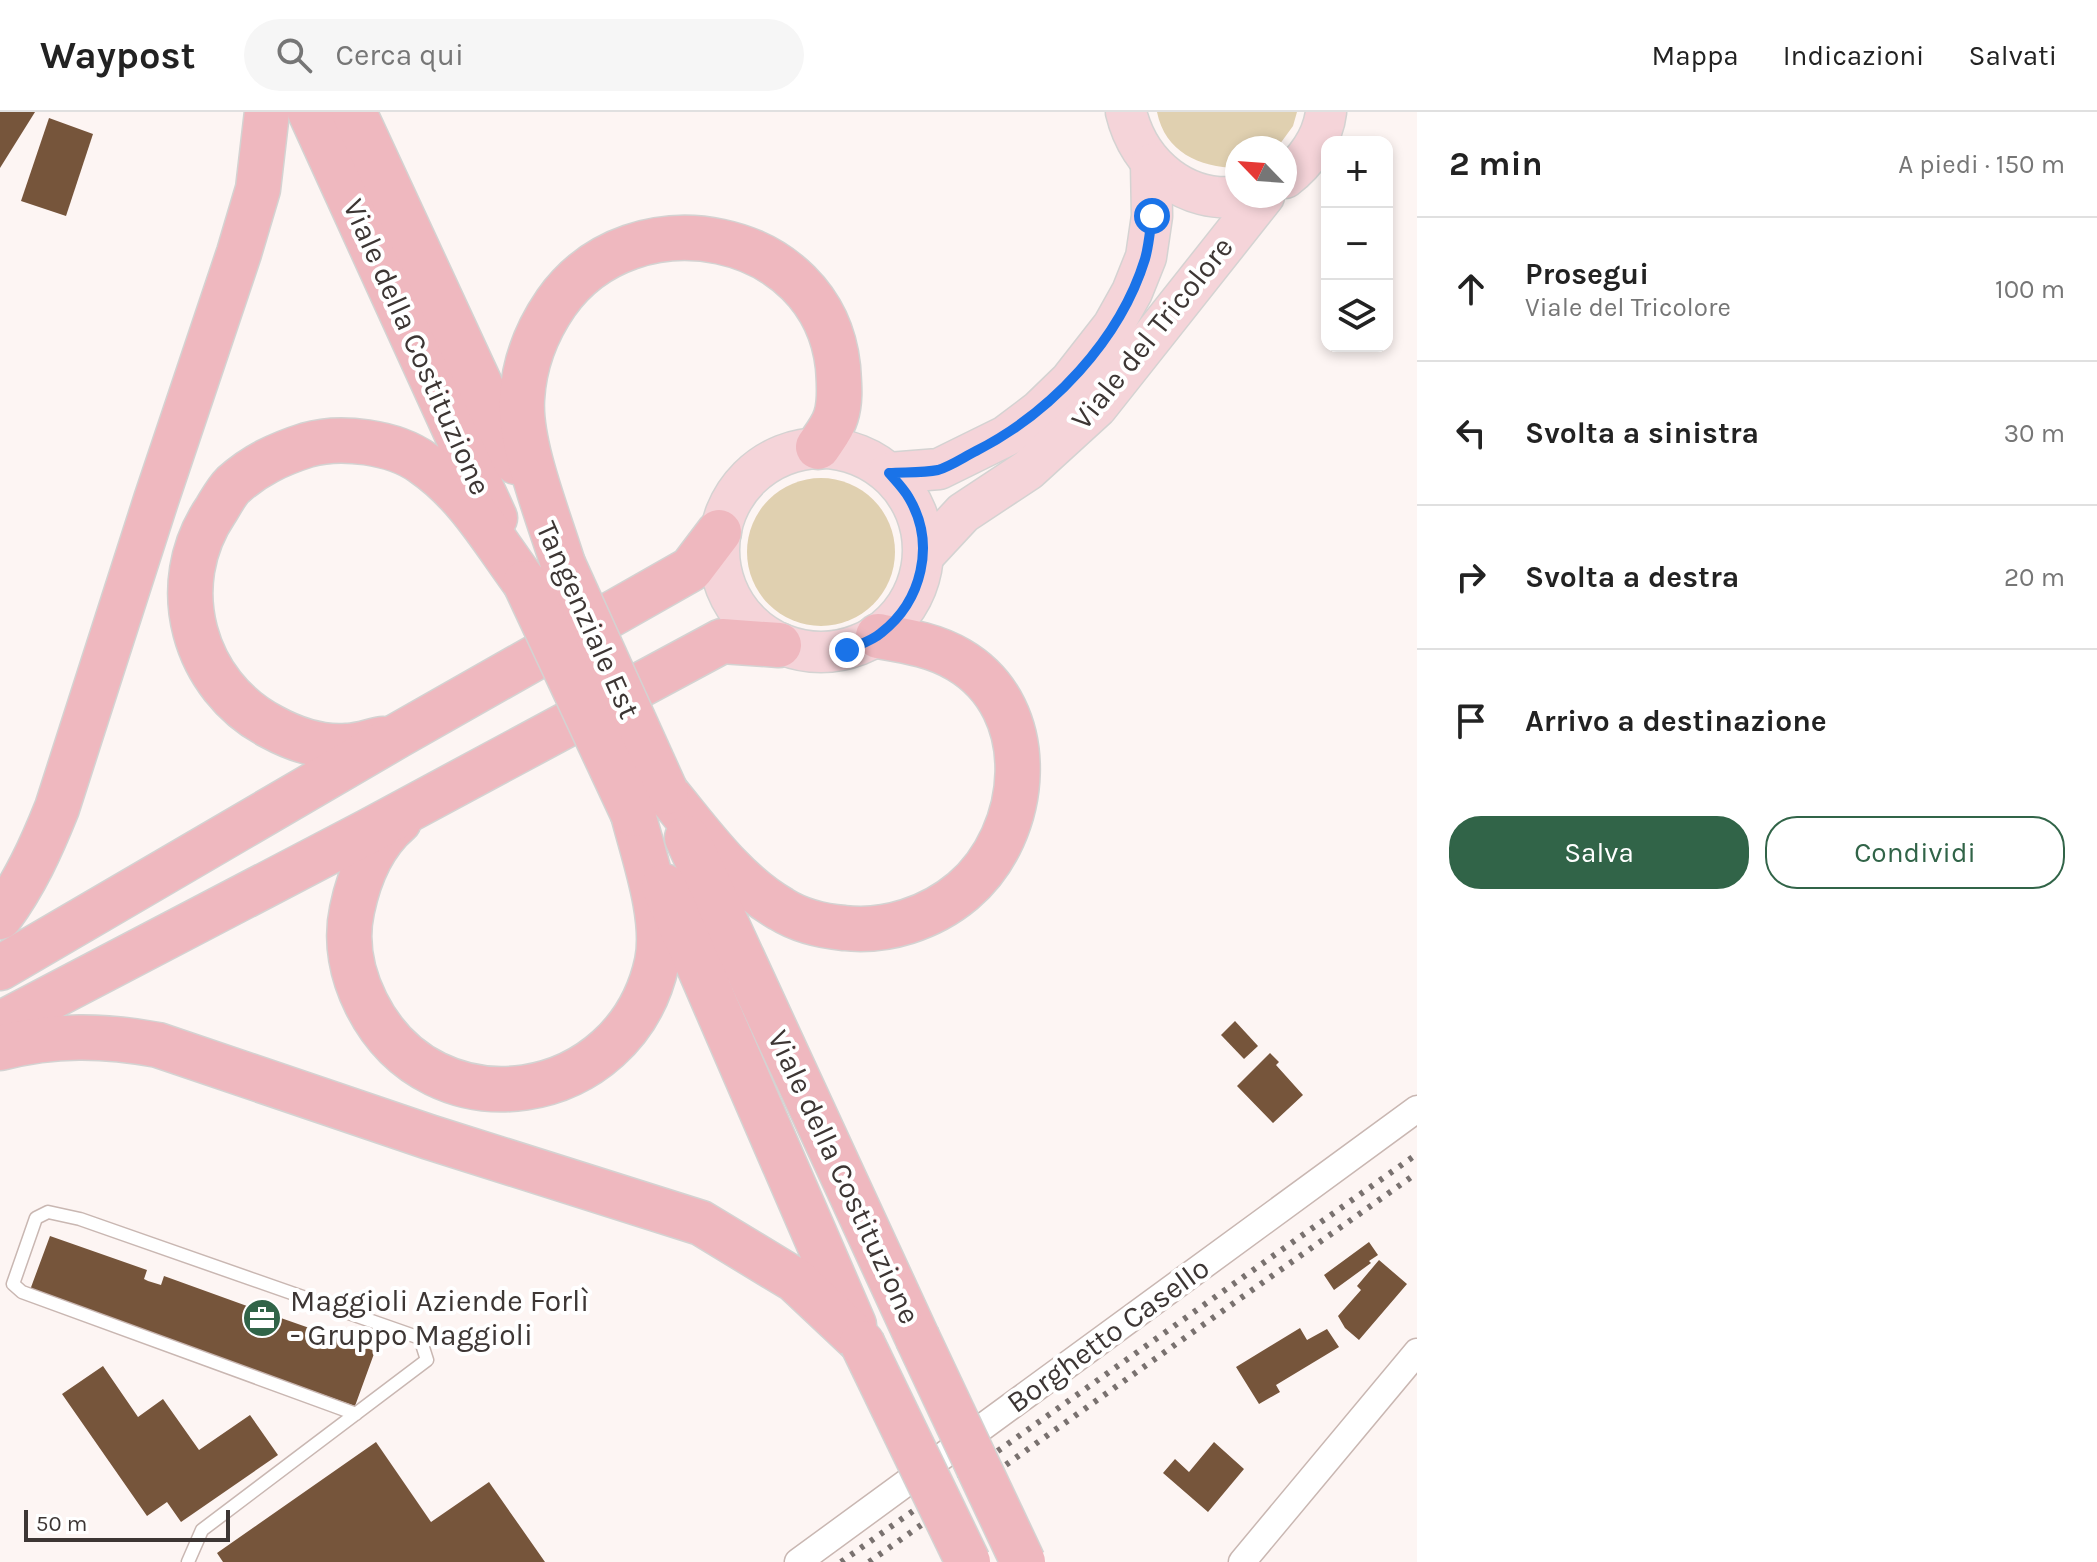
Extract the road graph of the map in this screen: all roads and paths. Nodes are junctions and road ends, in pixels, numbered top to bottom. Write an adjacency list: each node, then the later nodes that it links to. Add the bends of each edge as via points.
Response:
1 (267, 112): 22 (highway, via 258,189 239,253 57,808 20,891)
2 (310, 112): 16 (highway, Viale della Costituzione)
3 (354, 112): 10 (highway, Viale della Costituzione)
4 (1126, 112): 6 (main road, via 1135,141)
5 (1326, 112): 7 (main road, via 1314,148)
6 (1151, 164): 8 (main road, via 1177,185); 12 (main road, Viale del Tricolore, via 1146,257 1113,326 1070,381 1006,436 939,469)
7 (1297, 168)
8 (1225, 196)
9 (1255, 208): 14 (main road, Viale del Tricolore, via 1097,407 1028,470 963,513)
10 (510, 447): 15 (highway, Tangenziale Est)
11 (818, 447): 12 (main road, via 856,454); 13 (main road, via 783,454 754,472 731,499); 15 (highway, via 836,418 837,361 822,313 800,285 743,247 705,238 671,237 630,245 597,261 569,285 544,320 528,356 521,400 525,437)
12 (889, 473): 14 (main road, via 909,497)
13 (719, 532): 18 (main road, via 719,566 730,599 750,626); 19 (highway, via 691,569)
14 (924, 555): 17 (main road, via 917,586 902,614)
15 (563, 564): 21 (highway, Tangenziale Est, bridge)
16 (525, 583): 19 (highway, via 461,495 422,462 374,442 323,440 273,456 232,486 203,529 189,579 193,631 214,678 250,715 295,739 346,746); 21 (highway, bridge)
17 (878, 636): 18 (main road, via 847,650 812,653); 21 (highway, via 929,645 961,660 1007,710 1018,743 1012,812 994,854 964,890 931,913 896,925 859,930 817,925 753,891 705,839)
18 (779, 645): 20 (highway, via 722,641)
19 (397, 736): 23 (highway)
20 (426, 799): 21 (highway, via 386,833 359,877 348,928 355,980 378,1026 414,1063 461,1085 513,1090 564,1079 608,1051 640,1010 657,961); 24 (highway)
21 (650, 803): 27 (highway, Viale della Costituzione); 33 (highway, Viale della Costituzione, bridge)
22 (0, 917)
23 (0, 968)
24 (0, 1024)
25 (0, 1048): 27 (highway, via 72,1036 158,1045 701,1223 795,1280)
26 (1417, 1109): 31 (street, Borghetto Casello)
27 (862, 1343): 32 (highway, Viale della Costituzione, bridge)
28 (1417, 1352): 34 (street)
29 (356, 1414): 29 (lane, via 427,1360 420,1338 80,1219 48,1212 36,1218 13,1284 22,1292); 30 (lane, via 202,1530)
30 (188, 1562)
31 (798, 1562)
32 (968, 1562)
33 (1023, 1562)
34 (1242, 1562)

